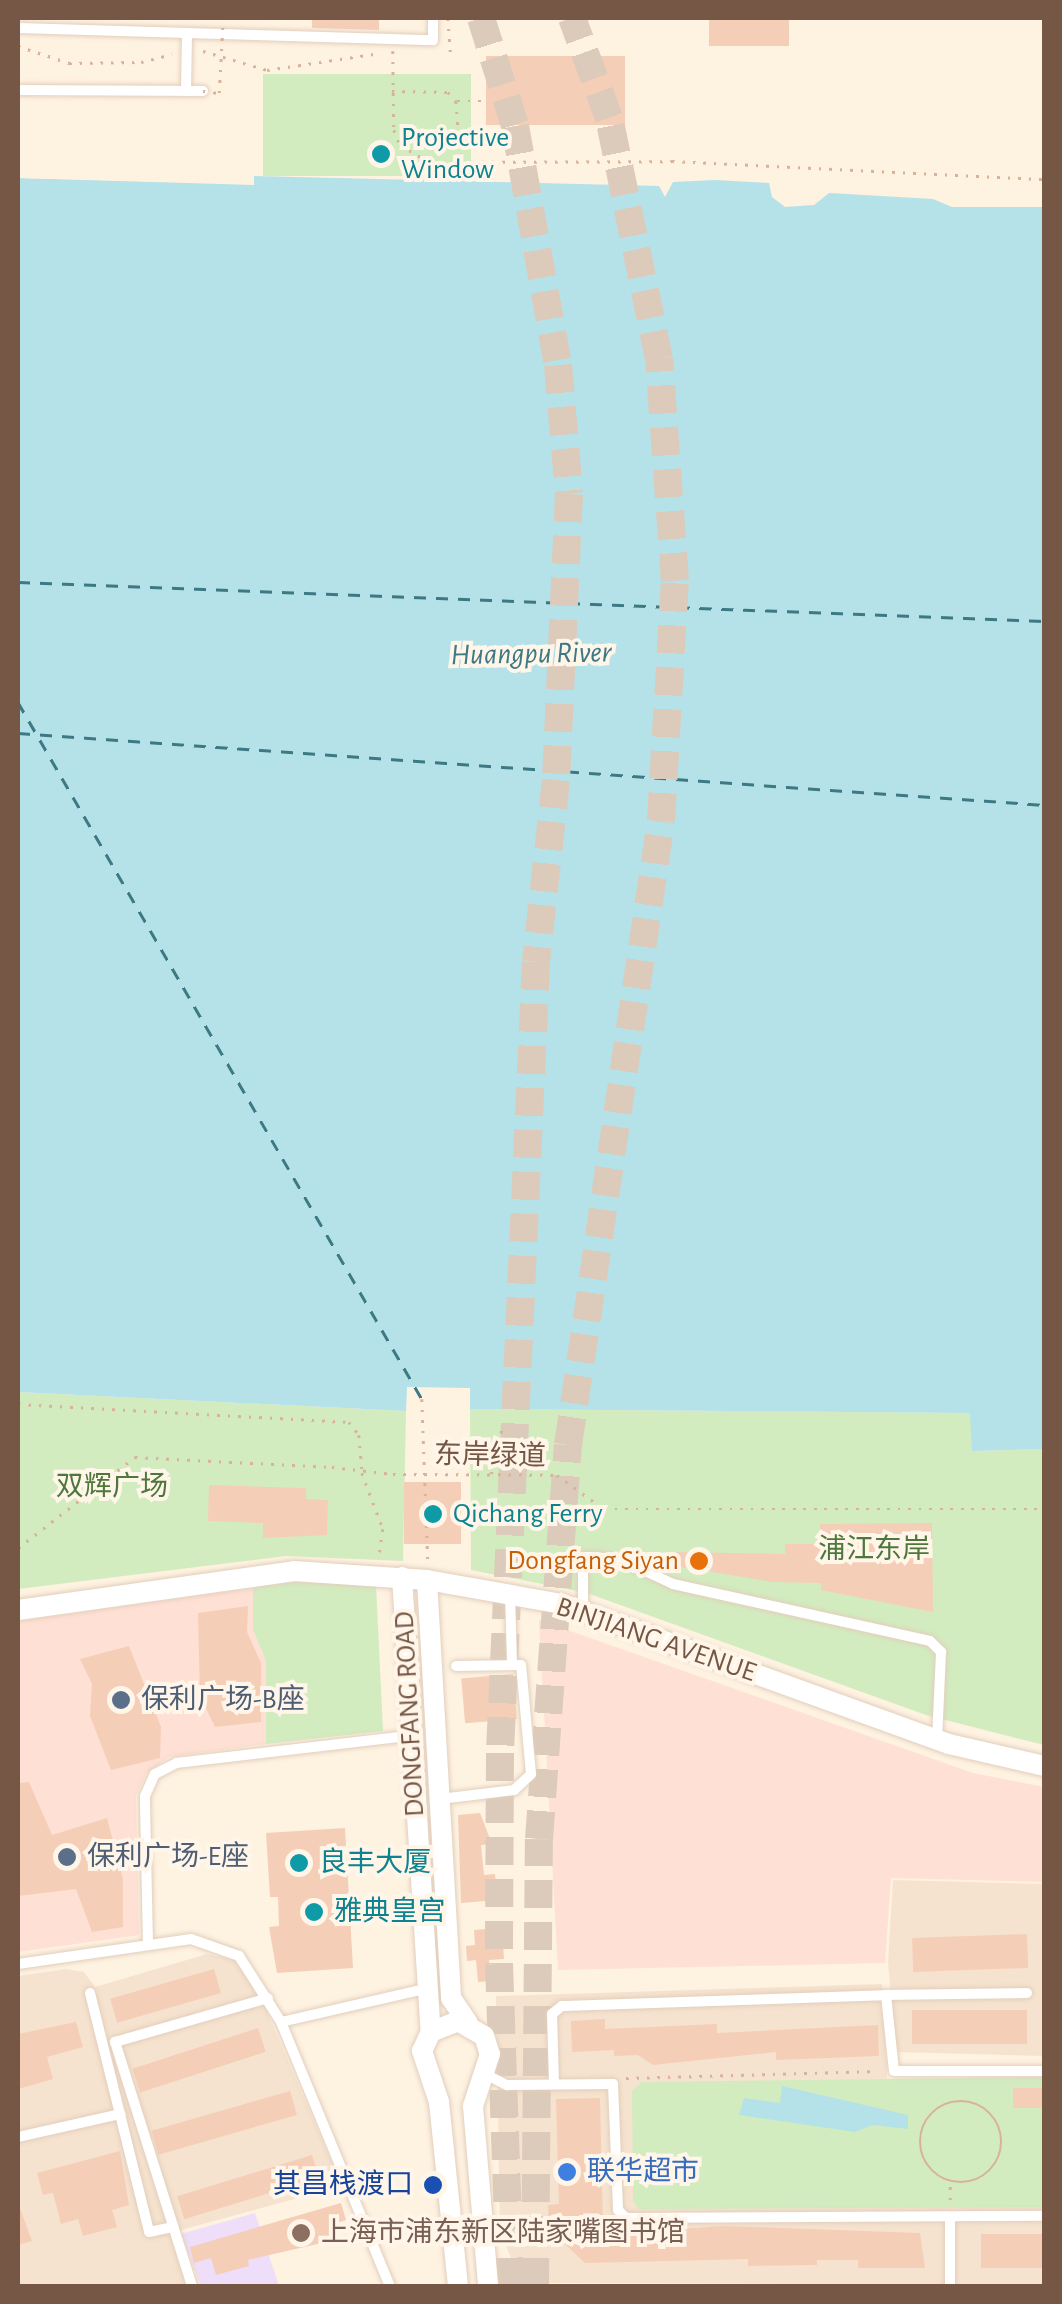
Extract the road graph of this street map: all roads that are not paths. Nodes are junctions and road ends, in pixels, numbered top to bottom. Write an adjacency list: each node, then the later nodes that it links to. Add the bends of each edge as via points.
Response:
1 (433, 18): 3 (lane, via 432,40)
2 (18, 28): 3 (lane)
3 (187, 33): 5 (lane)
4 (18, 90): 5 (lane)
5 (186, 91): 6 (lane)
6 (203, 91)
7 (402, 1576): 8 (street, BINJIANG AVENUE); 10 (street, BINJIANG AVENUE, via 294,1572); 15 (street, DONGFANG ROAD)
8 (428, 1580): 9 (street, BINJIANG AVENUE); 14 (street, DONGFANG ROAD)
9 (510, 1595): 11 (street, BINJIANG AVENUE); 12 (lane)
10 (18, 1610)
11 (582, 1611): 16 (street, BINJIANG AVENUE); 16 (lane, via 583,1557 596,1557 626,1562 673,1584 930,1642 940,1652)
12 (512, 1661): 13 (lane); 18 (lane, via 525,1671 530,1774 514,1790)
13 (456, 1666)
14 (436, 1731): 15 (lane); 18 (street, DONGFANG ROAD)
15 (412, 1735): 19 (lane, via 177,1763 155,1774 145,1796); 21 (street, DONGFANG ROAD)
16 (937, 1740): 17 (street, BINJIANG AVENUE)
17 (1044, 1766)
18 (440, 1799): 27 (street, DONGFANG ROAD, via 450,1998)
19 (148, 1946): 20 (lane); 25 (lane, via 217,1943 239,1956)
20 (18, 1964)
21 (426, 1989): 26 (lane); 28 (street, DONGFANG ROAD)
22 (90, 1993): 33 (lane)
23 (1027, 1993): 24 (lane)
24 (886, 1995): 29 (lane, via 894,2070); 32 (lane, via 562,2006 552,2014)
25 (268, 1998): 26 (lane); 37 (lane, via 115,2042)
26 (281, 2022): 39 (lane)
27 (468, 2024): 28 (street, via 448,2022); 30 (street, DONGFANG ROAD, via 488,2044)
28 (431, 2032): 31 (street, DONGFANG ROAD, via 422,2062)
29 (1044, 2071)
30 (481, 2078): 31 (street, via 451,2088); 32 (lane); 41 (street, DONGFANG ROAD, via 473,2106)
31 (434, 2080): 40 (street, DONGFANG ROAD)
32 (554, 2084): 36 (lane, via 605,2082 616,2092 620,2216)
33 (120, 2114): 34 (lane); 37 (lane, via 148,2232)
34 (18, 2138)
35 (1044, 2216): 36 (lane)
36 (950, 2217): 42 (lane)
37 (174, 2227): 38 (lane)
38 (192, 2286)
39 (390, 2286)
40 (458, 2286)
41 (488, 2286)
42 (950, 2286)

